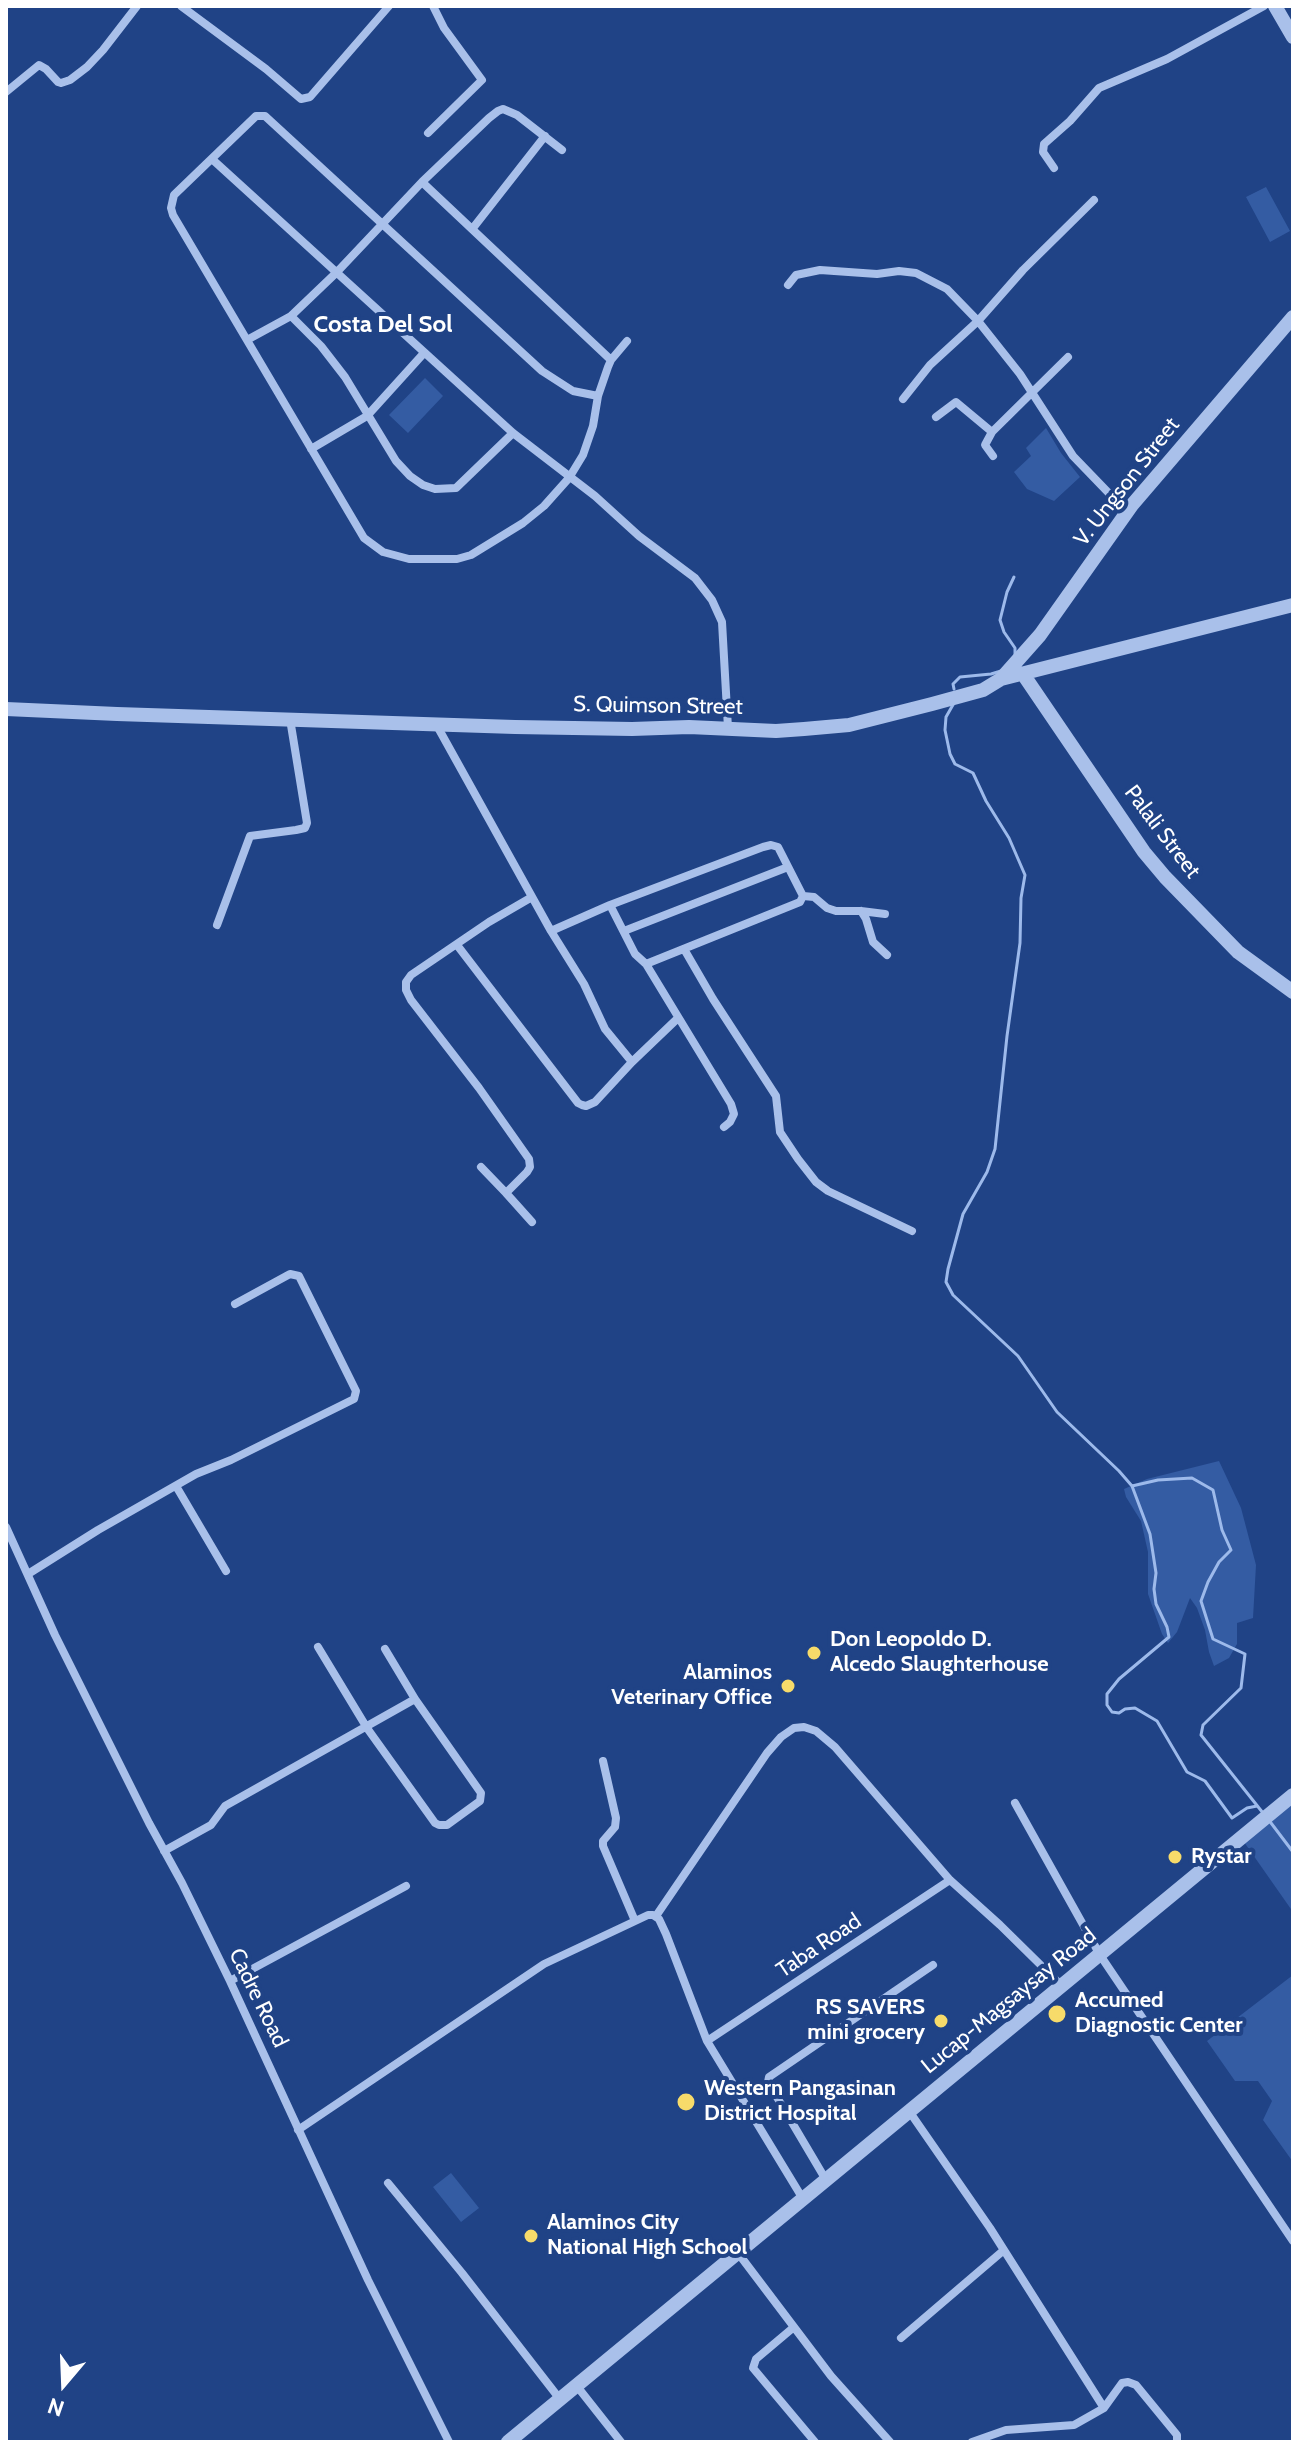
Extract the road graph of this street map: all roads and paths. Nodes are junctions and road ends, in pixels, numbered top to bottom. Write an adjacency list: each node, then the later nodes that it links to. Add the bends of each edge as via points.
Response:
1 (137, 6): 8 (street, via 103,50 70,80 58,82 39,65)
2 (181, 6): 3 (street, via 301,99 310,97)
3 (389, 6)
4 (433, 6): 9 (street, via 482,80)
5 (1264, 6): 13 (street, via 1167,59 1099,88 1044,144)
6 (1275, 6): 7 (street)
7 (1293, 37)
8 (6, 92)
9 (428, 133)
10 (545, 136): 11 (street); 14 (street, via 503,109); 17 (street)
11 (562, 150)
12 (213, 160): 16 (street, via 256,116 265,116); 18 (street); 23 (street, via 174,195 171,208)
13 (1054, 168)
14 (422, 182): 16 (street); 17 (street)
15 (1094, 200): 22 (street)
16 (381, 224): 18 (street); 29 (street, via 542,371 573,391)
17 (473, 228): 27 (street)
18 (337, 272): 20 (street); 25 (street)
19 (788, 285): 22 (street, via 796,275 820,270 916,273 947,289)
20 (291, 316): 23 (street); 31 (street, via 345,377)
21 (1293, 317): 38 (street, V. Ungson Street)
22 (978, 321): 28 (street); 30 (street, via 930,365)
23 (247, 340): 35 (street)
24 (627, 341): 27 (street)
25 (424, 353): 31 (street); 34 (street)
26 (1068, 357): 28 (street)
27 (611, 360): 29 (street)
28 (1032, 392): 33 (street); 38 (street, via 1073,456)
29 (598, 396): 37 (street, via 589,441)
30 (903, 399)
31 (367, 416): 34 (street, via 396,461 410,476 435,489 456,488); 35 (street)
32 (936, 417): 33 (street, via 956,402)
33 (992, 432): 36 (street, via 985,445)
34 (513, 433): 37 (street)
35 (311, 449): 37 (street, via 364,538 383,552 409,559 457,559 483,550 544,506)
36 (993, 456)
37 (569, 478): 45 (street, via 695,578 712,600 722,622)
38 (1127, 512): 41 (street, V. Ungson Street, via 1040,635)
39 (1293, 605): 40 (street, S. Quimson Street)
40 (1023, 674): 41 (street, S. Quimson Street); 59 (street, Palali Street, via 1165,877 1238,952)
41 (1001, 679): 45 (street, S. Quimson Street, via 983,690 849,725 776,731)
42 (6, 709): 43 (street, S. Quimson Street)
43 (290, 718): 44 (street, S. Quimson Street); 52 (street, via 307,823 305,828 248,837)
44 (436, 723): 45 (street, S. Quimson Street); 48 (street)
45 (728, 728)
46 (788, 867): 47 (street); 49 (street, via 778,847 771,845); 54 (street)
47 (803, 896): 50 (street, via 836,911); 56 (street, via 797,904)
48 (532, 897): 53 (street); 55 (street)
49 (610, 905): 53 (street); 54 (street)
50 (861, 911): 51 (street); 57 (street, via 873,942)
51 (885, 914)
52 (217, 925)
53 (551, 931): 61 (street, via 605,1029)
54 (624, 931): 58 (street)
55 (457, 945): 61 (street, via 578,1103 595,1102); 64 (street, via 411,975 406,990 529,1159 527,1172)
56 (684, 949): 58 (street); 66 (street, via 776,1096 780,1132 805,1167 828,1191)
57 (887, 955)
58 (646, 964): 60 (street)
59 (1293, 992)
60 (678, 1018): 61 (street); 62 (street, via 731,1104 734,1114)
61 (632, 1062)
62 (724, 1127)
63 (481, 1167): 64 (street)
64 (506, 1193): 65 (street)
65 (532, 1222)
66 (912, 1231)
67 (235, 1304): 68 (street, via 290,1274 299,1276 356,1394 350,1403)
68 (176, 1486): 70 (street); 71 (street)
69 (6, 1527): 71 (street, Cadre Road)
70 (226, 1571)
71 (28, 1574): 79 (street, Cadre Road)
72 (318, 1647): 75 (street)
73 (385, 1649): 74 (street)
74 (415, 1699): 75 (street); 75 (street, via 482,1796 447,1825 435,1823)
75 (367, 1728): 79 (street, via 225,1806 211,1825)
76 (603, 1761): 83 (street, via 616,1818 603,1846)
77 (1293, 1795): 84 (street, Lucap-Magsaysay Road)
78 (1015, 1803): 84 (street)
79 (164, 1851): 86 (street, Cadre Road)
80 (950, 1880): 82 (street, via 835,1747 816,1731 794,1728 767,1753); 87 (street); 88 (street, Taba Road)
81 (406, 1886): 86 (street)
82 (656, 1916): 83 (street); 88 (street)
83 (635, 1921): 90 (street, via 544,1964)
84 (1100, 1955): 87 (street, Lucap-Magsaysay Road); 94 (street)
85 (933, 1965): 91 (street, via 769,2077)
86 (230, 1981): 90 (street, Cadre Road)
87 (1063, 1987): 89 (street, Lucap-Magsaysay Road)
88 (707, 2041): 93 (street)
89 (909, 2111): 91 (street, Lucap-Magsaysay Road); 95 (street)
90 (298, 2130): 102 (street, Cadre Road)
91 (826, 2180): 93 (street, Lucap-Magsaysay Road)
92 (388, 2183): 100 (street)
93 (803, 2199): 96 (street, Lucap-Magsaysay Road)
94 (1293, 2241)
95 (1004, 2250): 98 (street); 101 (street)
96 (738, 2253): 97 (street); 99 (street, Lucap-Magsaysay Road)
97 (794, 2327): 105 (street, via 756,2359 753,2368); 106 (street)
98 (901, 2338)
99 (576, 2384): 100 (street, Lucap-Magsaysay Road); 104 (street)
100 (559, 2398): 103 (street, Lucap-Magsaysay Road)
101 (1104, 2408): 107 (street, via 1074,2425 1006,2430); 108 (street, via 1122,2383 1132,2382 1177,2435)
102 (449, 2442)
103 (508, 2442)
104 (621, 2442)
105 (815, 2442)
106 (890, 2442)
107 (972, 2442)
108 (1177, 2442)

